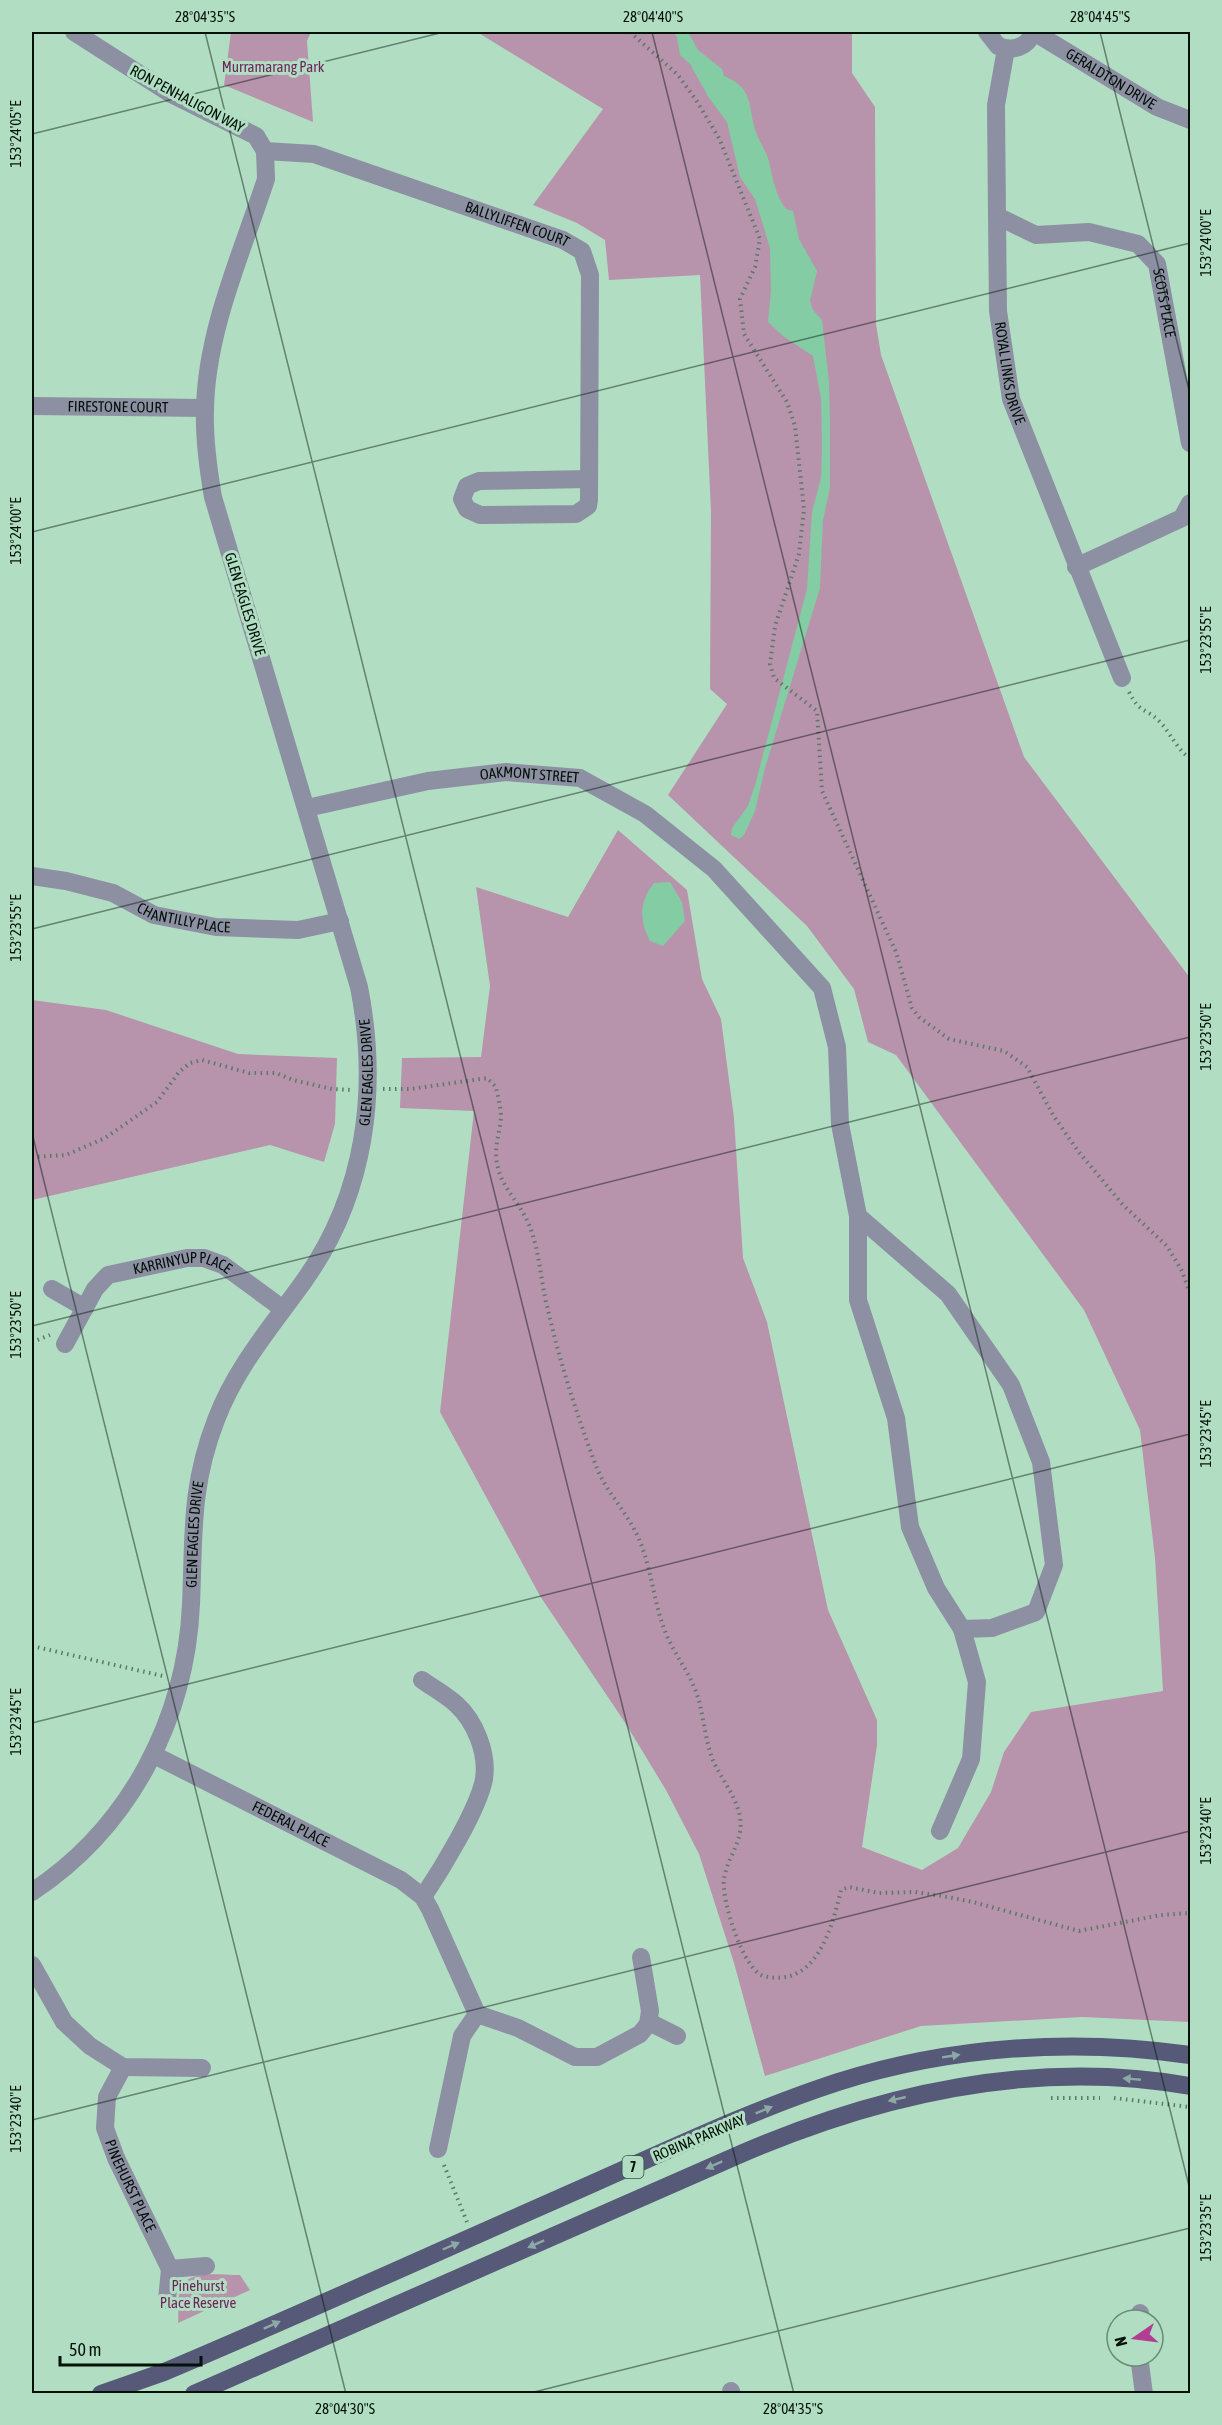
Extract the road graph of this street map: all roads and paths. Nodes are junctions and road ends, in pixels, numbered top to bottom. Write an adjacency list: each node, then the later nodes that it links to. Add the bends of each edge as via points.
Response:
1 (74, 32): 7 (street, RON PENHALIGON WAY, via 142,76 256,136)
2 (630, 32): 24 (path, via 678,75 696,100 719,138 760,239 755,267 740,298 744,334 787,402 795,426 804,509 800,554 775,626 770,664 774,678 817,711 822,791 898,958 908,1001 919,1017 949,1039 1004,1051 1027,1068 1078,1151 1129,1212 1167,1246)
3 (987, 32): 5 (street, via 992,41)
4 (1034, 32): 5 (street, via 1020,48); 6 (street, GERALDTON DRIVE, via 1157,107)
5 (1006, 49): 8 (street, ROYAL LINKS DRIVE, via 996,105)
6 (1191, 120)
7 (265, 151): 10 (street, GLEN EAGLES DRIVE, via 266,179 215,336); 12 (street, BALLYLIFFEN COURT, via 314,154 563,240 582,251 590,275)
8 (997, 216): 11 (street, SCOTS PLACE, via 1036,235 1089,232 1138,244 1157,264); 14 (street, ROYAL LINKS DRIVE, via 998,311 1011,399)
9 (32, 406): 10 (street, FIRESTONE COURT)
10 (205, 408): 17 (street, GLEN EAGLES DRIVE, via 213,497)
11 (1191, 443)
12 (589, 479): 12 (street, BALLYLIFFEN COURT, via 479,481 467,486 462,498 467,510 480,515 576,514 588,506)
13 (1191, 503): 14 (street, via 1182,518)
14 (1076, 567): 15 (street, ROYAL LINKS DRIVE)
15 (1122, 678): 16 (path, via 1136,707 1158,720)
16 (1191, 758)
17 (307, 808): 19 (street, GLEN EAGLES DRIVE); 22 (street, OAKMONT STREET, via 428,781 506,772 580,778 645,814 714,869 822,988 837,1047 840,1124)
18 (32, 876): 19 (street, CHANTILLY PLACE, via 66,880 113,893 154,915 216,927 298,930)
19 (340, 921): 20 (street, GLEN EAGLES DRIVE, via 366,1024)
20 (368, 1090): 21 (path, via 332,1089 276,1073 249,1073 202,1060 190,1063 157,1102 105,1138 66,1155); 26 (street, GLEN EAGLES DRIVE, via 360,1157 339,1219 306,1279); 36 (path, via 411,1089 487,1078 496,1087 501,1119 495,1154 498,1171 531,1229 552,1328 578,1419 598,1471 639,1539 653,1578 664,1630 693,1683 711,1756 741,1819 740,1840 728,1864 723,1888 737,1936 754,1970 776,1978 792,1975 813,1961 822,1949 842,1890 849,1887 973,1902 1078,1931)
21 (32, 1157)
22 (858, 1216): 28 (street, OAKMONT STREET, via 858,1300 896,1418 910,1527 936,1588); 28 (street, via 948,1294 1011,1385 1041,1461 1054,1565 1036,1612 992,1628)
23 (52, 1289): 25 (street)
24 (1191, 1293)
25 (85, 1308): 26 (street, KARRINYUP PLACE, via 99,1282 108,1275 196,1258 223,1265); 27 (street, KARRINYUP PLACE)
26 (283, 1309): 32 (street, GLEN EAGLES DRIVE, via 232,1383 205,1451 192,1520 188,1644 169,1717)
27 (65, 1344)
28 (962, 1629): 33 (street, OAKMONT STREET, via 977,1682 970,1759)
29 (32, 1646): 30 (path)
30 (166, 1677)
31 (422, 1680): 35 (street, via 457,1705 478,1737 485,1765 480,1794)
32 (154, 1755): 34 (street, GLEN EAGLES DRIVE, via 132,1794 103,1832 56,1876); 35 (street, FEDERAL PLACE, via 401,1880)
33 (940, 1831)
34 (32, 1892)
35 (423, 1897): 39 (street, FEDERAL PLACE)
36 (1191, 1913)
37 (641, 1957): 40 (street)
38 (32, 1965): 43 (street, via 64,2022 90,2046)
39 (477, 2014): 40 (street, via 582,2058 597,2057 640,2034); 48 (street, via 462,2036)
40 (649, 2022): 41 (street)
41 (677, 2037)
42 (1191, 2055): 49 (main road, ROBINA PARKWAY / 7, one-way to 42, via 785,2101 885,2070 955,2056 1023,2049 1108,2047)
43 (123, 2067): 44 (street); 51 (street, PINEHURST PLACE, via 107,2097 105,2128)
44 (202, 2068)
45 (1191, 2086): 55 (main road, ROBINA PARKWAY / 7, one-way to 55, via 1121,2078 1023,2080 936,2090 828,2119)
46 (1043, 2098): 47 (path, via 1108,2097)
47 (1191, 2107)
48 (438, 2149): 49 (path)
49 (472, 2237): 54 (main road, ROBINA PARKWAY / 7, one-way to 49, via 173,2368)
50 (206, 2266): 51 (street)
51 (170, 2269): 52 (street)
52 (167, 2300)
53 (1141, 2368): 56 (street)
54 (101, 2394)
55 (194, 2394)
56 (1144, 2394)

